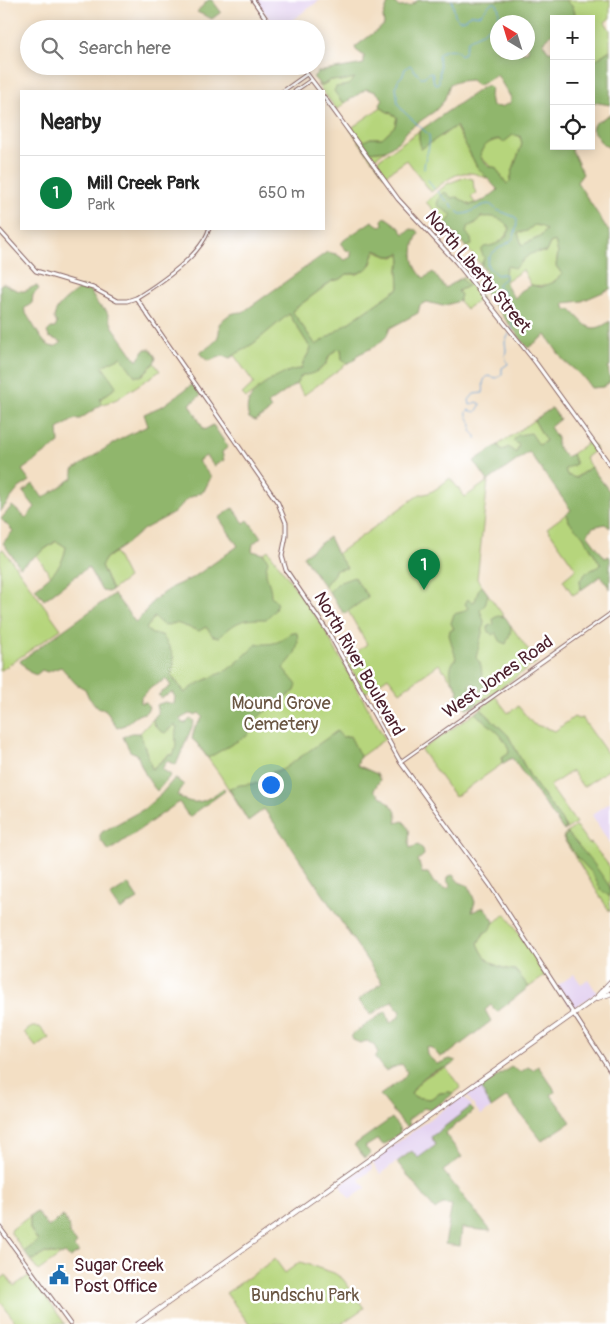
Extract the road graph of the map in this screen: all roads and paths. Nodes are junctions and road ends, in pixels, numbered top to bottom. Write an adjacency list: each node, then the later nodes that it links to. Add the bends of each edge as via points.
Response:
1 (252, 0): 2 (main road)
2 (267, 20)
3 (306, 75): 6 (street)
4 (308, 75): 5 (main road)
5 (311, 80): 7 (street); 8 (main road)
6 (284, 90)
7 (296, 90)
8 (319, 90)
9 (325, 98): 13 (main road, North Liberty Street, via 398,199 456,262 536,363)
10 (209, 230): 12 (street, via 189,259)
11 (0, 231): 12 (main road, via 36,271 93,288 117,301)
12 (136, 298): 15 (main road, North River Boulevard, via 278,503 286,523 282,556 286,570 330,635)
13 (610, 465)
14 (610, 614): 15 (street, West Jones Road)
15 (400, 762): 20 (main road, North River Boulevard, via 490,885)
16 (610, 982): 19 (main road)
17 (610, 988): 19 (main road)
18 (610, 994): 19 (main road)
19 (595, 998): 20 (main road)
20 (573, 1014): 21 (main road, North River Boulevard); 24 (main road)
21 (610, 1070)
22 (0, 1228): 23 (main road)
23 (70, 1324)
24 (138, 1324)

